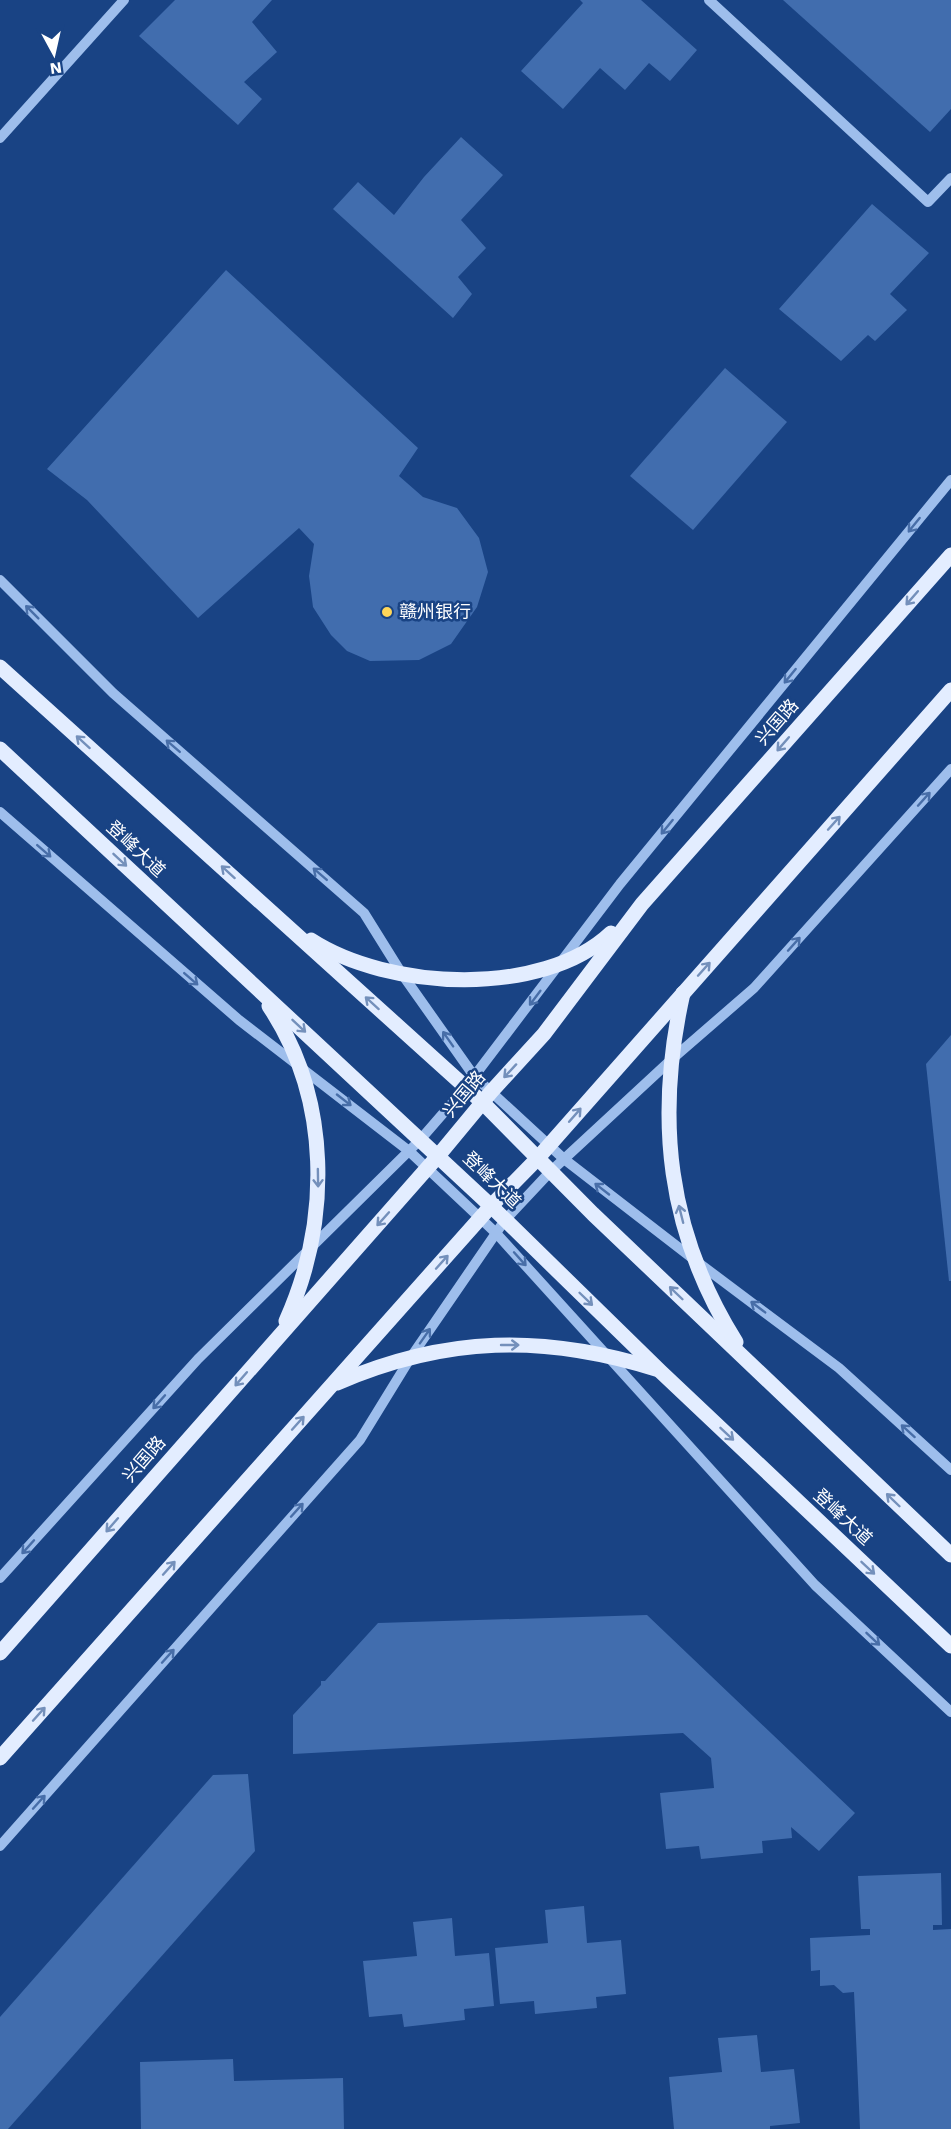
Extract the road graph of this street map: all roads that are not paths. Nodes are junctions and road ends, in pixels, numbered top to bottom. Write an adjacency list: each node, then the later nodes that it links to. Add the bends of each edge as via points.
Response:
1 (124, 0): 3 (street)
2 (709, 0): 4 (street, via 928,202)
3 (0, 138)
4 (951, 178)
5 (951, 480): 15 (street, one-way to 15, via 620,884)
6 (951, 555): 13 (main road, 兴国路, one-way to 13)
7 (0, 580): 16 (street, one-way to 7, via 364,913 112,693)
8 (0, 667): 14 (main road, one-way to 8)
9 (951, 690): 18 (main road, one-way to 9)
10 (0, 749): 17 (main road, 登峰大道, one-way to 17)
11 (951, 769): 19 (street, one-way to 11, via 754,988)
12 (0, 812): 20 (street, one-way to 20, via 239,1020)
13 (642, 904): 15 (main road, via 596,947); 22 (main road, 兴国路, one-way to 22, via 544,1034)
14 (282, 922): 16 (main road, via 317,944); 21 (main road, one-way to 14)
15 (561, 963): 16 (main road, via 517,975 476,980); 21 (street, one-way to 21)
16 (402, 974): 21 (street, one-way to 16)
17 (256, 986): 20 (main road, via 275,1015); 23 (main road, 登峰大道, one-way to 23)
18 (683, 992): 19 (main road); 24 (main road, one-way to 18)
19 (671, 1060): 27 (street); 35 (main road, one-way to 19, via 681,1215 670,1153)
20 (298, 1065): 23 (street, one-way to 23); 34 (main road, one-way to 34, via 317,1146 319,1185)
21 (470, 1082): 22 (main road); 23 (street)
22 (486, 1097): 24 (street); 25 (main road, 兴国路); 26 (main road)
23 (414, 1145): 25 (main road, 登峰大道); 28 (street); 34 (street)
24 (549, 1145): 26 (main road); 27 (street)
25 (438, 1156): 28 (main road, 兴国路); 30 (main road, 登峰大道)
26 (537, 1159): 29 (main road); 30 (main road)
27 (564, 1159): 29 (street); 35 (street, one-way to 27)
28 (428, 1168): 31 (street); 36 (main road, 兴国路, one-way to 36)
29 (550, 1172): 32 (street); 39 (main road, one-way to 29)
30 (491, 1206): 31 (main road); 32 (main road, 登峰大道)
31 (480, 1218): 33 (street); 41 (main road, one-way to 31)
32 (505, 1220): 33 (street); 40 (main road, 登峰大道, one-way to 40)
33 (496, 1233): 37 (street, one-way to 37); 38 (street, one-way to 33)
34 (311, 1248): 36 (main road); 44 (street, one-way to 44, via 198,1359)
35 (696, 1262): 39 (main road, via 724,1323); 42 (street, one-way to 35, via 839,1368)
36 (280, 1335): 46 (main road, 兴国路, one-way to 46)
37 (608, 1356): 38 (main road, one-way to 37, via 488,1345 575,1349); 40 (main road); 47 (street, one-way to 47, via 815,1585)
38 (411, 1357): 41 (main road); 49 (street, one-way to 38, via 360,1440)
39 (749, 1362): 43 (main road, one-way to 39)
40 (660, 1371): 45 (main road, 登峰大道, one-way to 45)
41 (332, 1385): 48 (main road, one-way to 41)
42 (951, 1470)
43 (951, 1555)
44 (0, 1578)
45 (951, 1646)
46 (0, 1653)
47 (951, 1712)
48 (0, 1758)
49 (0, 1846)

